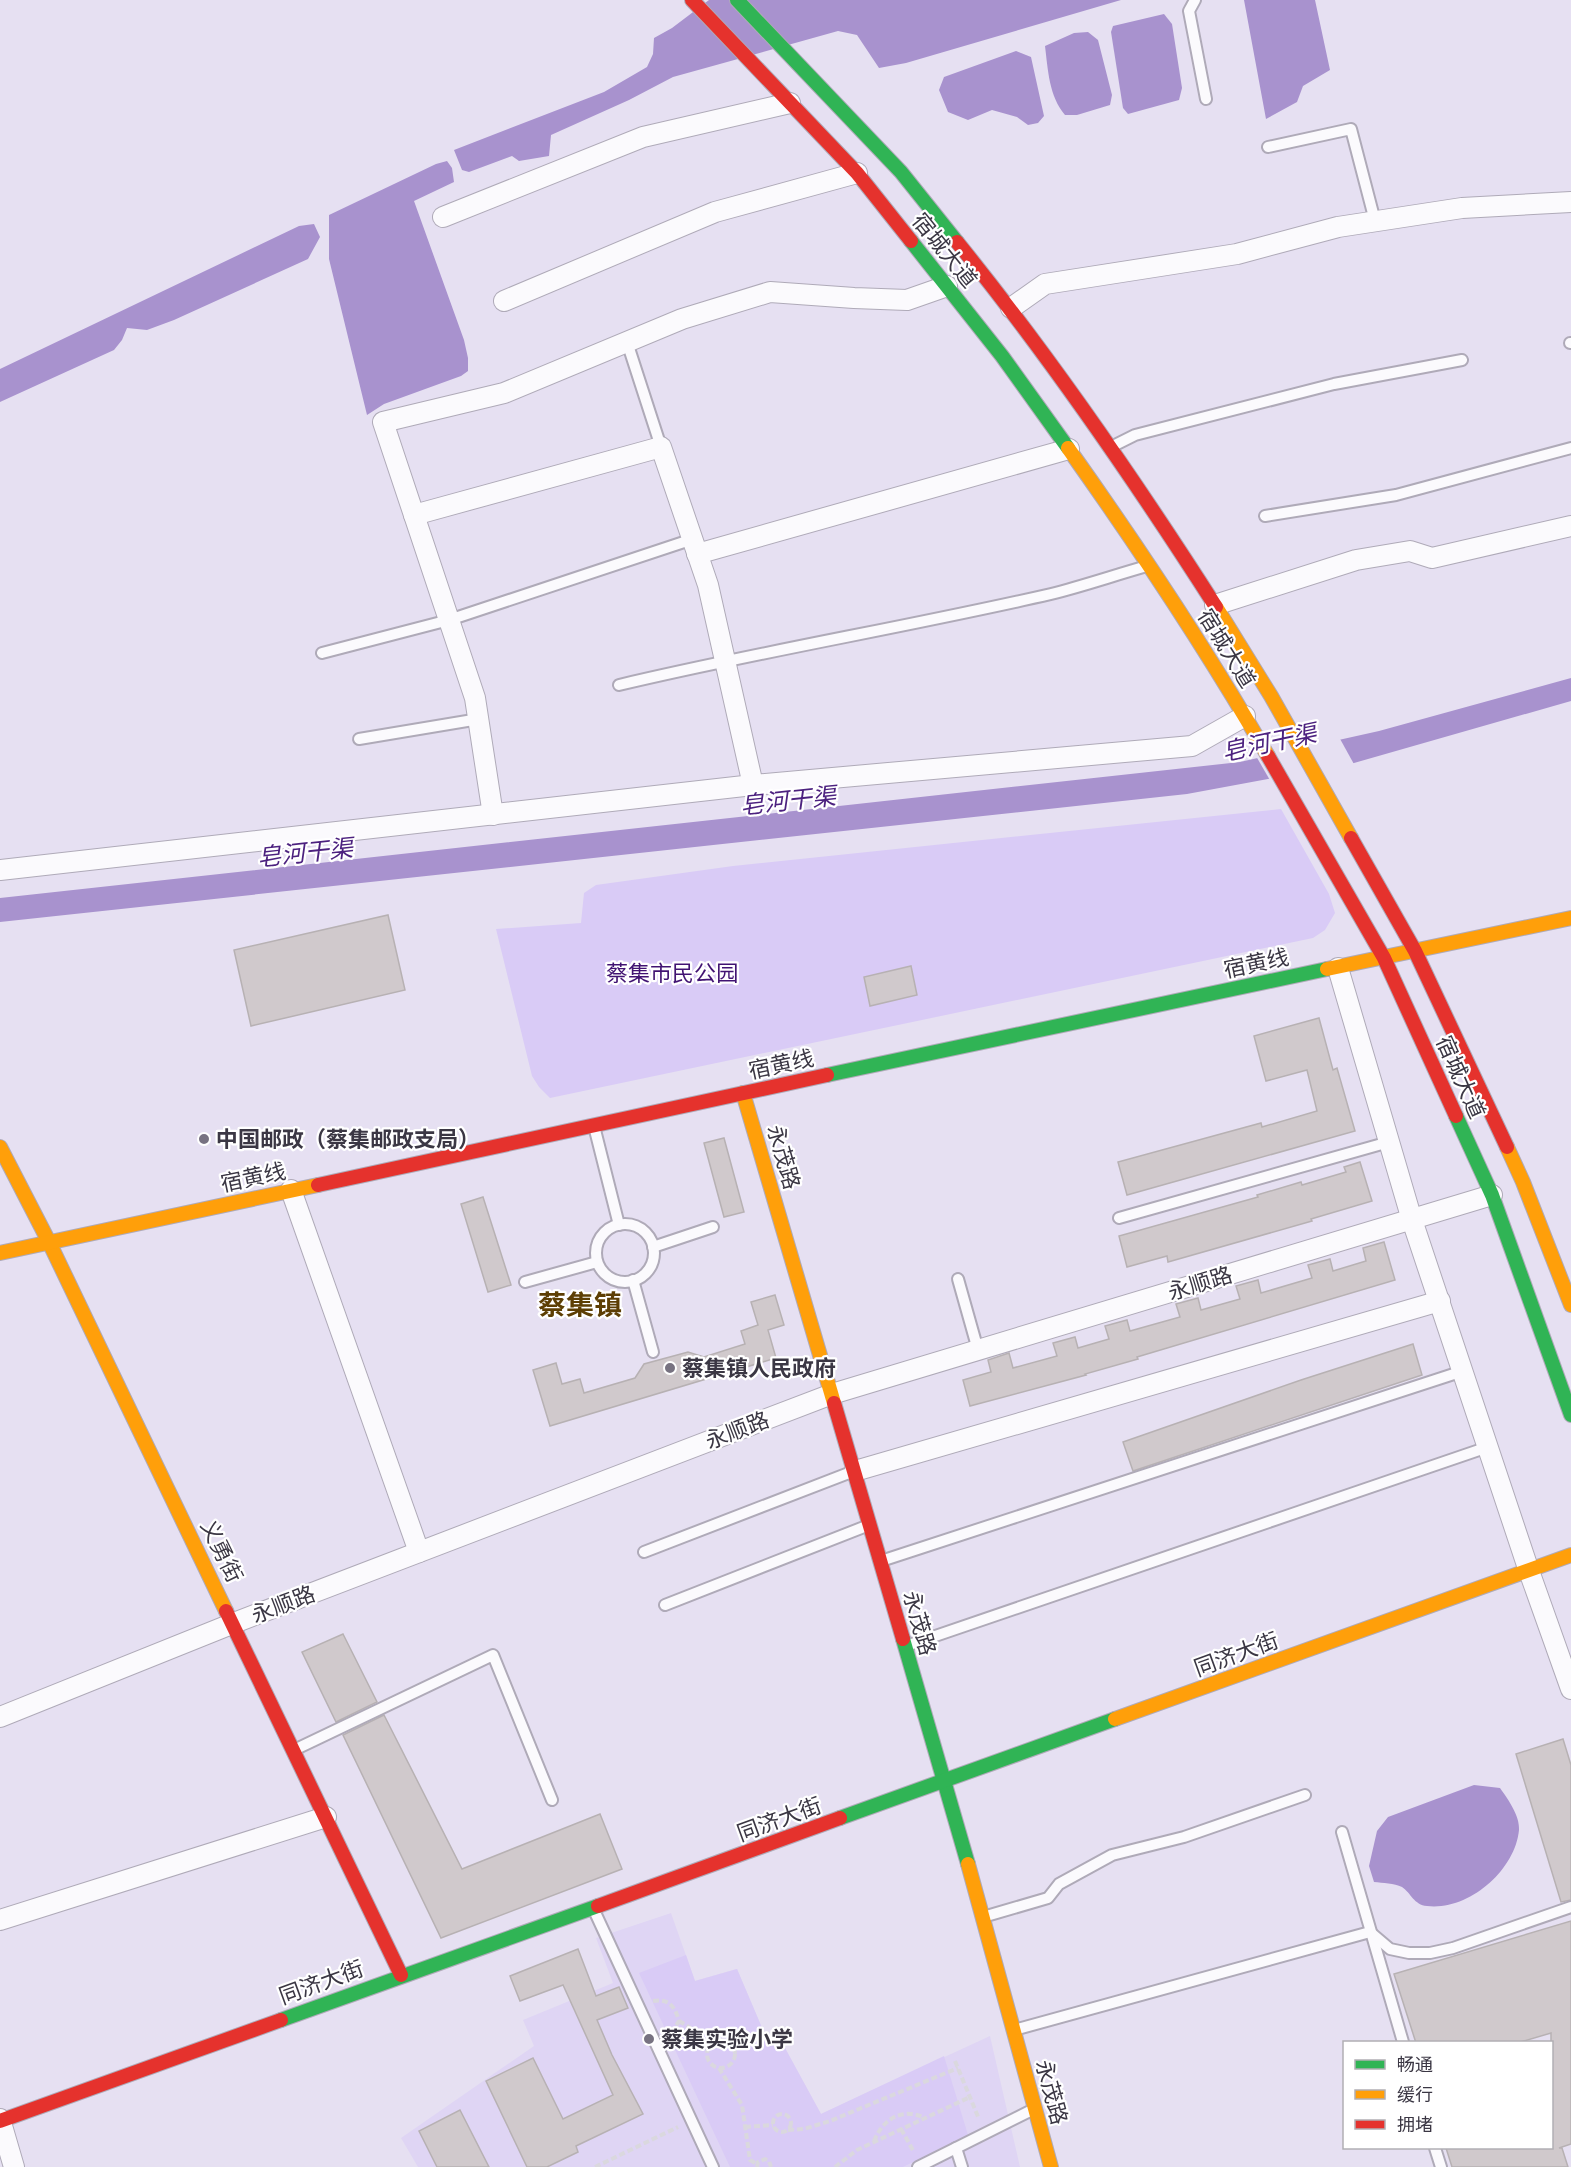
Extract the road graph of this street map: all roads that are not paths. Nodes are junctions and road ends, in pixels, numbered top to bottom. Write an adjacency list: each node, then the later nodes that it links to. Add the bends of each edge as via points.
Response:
1 (692, 0): 5 (main road, 宿城大道)
2 (737, 0): 13 (main road, 宿城大道, via 901,172)
3 (1195, 0): 4 (lane, via 1189,11)
4 (1206, 99)
5 (790, 103): 7 (main road, 宿城大道); 9 (street, via 643,137)
6 (1268, 147): 10 (lane, via 1351,129)
7 (857, 173): 11 (main road, 宿城大道); 12 (street, via 715,213)
8 (1571, 202): 10 (street, via 1462,208)
9 (443, 217)
10 (1375, 221): 13 (street, via 1237,254 1045,284)
11 (947, 286): 14 (street, via 907,300 770,292 682,319); 18 (main road, 宿城大道)
12 (504, 301)
13 (1011, 308): 17 (main road, 宿城大道)
14 (627, 342): 16 (lane); 20 (street, via 504,393 383,422)
15 (1462, 360): 17 (lane, via 1335,384 1135,435)
16 (661, 447): 20 (street); 23 (street)
17 (1109, 447): 25 (main road, 宿城大道)
18 (1068, 448): 23 (street); 24 (main road, 宿城大道)
19 (1571, 448): 21 (lane, via 1396,495)
20 (414, 515): 26 (street)
21 (1265, 516)
22 (1571, 526): 25 (street, via 1432,558 1410,551 1356,560)
23 (695, 547): 26 (lane); 28 (street)
24 (1150, 565): 28 (lane, via 1053,593); 30 (main road, 宿城大道)
25 (1215, 605): 37 (main road, 宿城大道)
26 (449, 620): 27 (lane); 31 (street, via 476,698)
27 (322, 653)
28 (725, 660): 29 (lane); 33 (street)
29 (619, 685)
30 (1245, 716): 33 (street, via 1192,746); 38 (main road, 宿城大道)
31 (478, 719): 32 (lane); 34 (street)
32 (358, 739)
33 (753, 785): 34 (street)
34 (493, 815): 35 (street)
35 (0, 870)
36 (1571, 918): 37 (main road, 宿黄线)
37 (1415, 951): 38 (main road, 宿黄线); 58 (main road, 宿城大道, via 1523,1182)
38 (1384, 958): 39 (main road, 宿黄线); 45 (main road, 宿城大道)
39 (1338, 968): 40 (main road, 宿黄线); 42 (street)
40 (743, 1093): 41 (main road, 宿黄线); 62 (main road, 永茂路)
41 (594, 1125): 44 (main road, 宿黄线); 48 (lane)
42 (1389, 1142): 46 (lane); 47 (street)
43 (0, 1147): 50 (main road, 义勇街)
44 (291, 1190): 50 (main road, 宿黄线); 67 (street)
45 (1492, 1195): 47 (street, 永顺路); 63 (main road, 宿城大道)
46 (1119, 1218)
47 (1412, 1220): 57 (street); 59 (street, 永顺路)
48 (619, 1225): 51 (lane, via 637,1226); 53 (lane, via 598,1241)
49 (713, 1227): 51 (lane)
50 (50, 1242): 52 (main road, 宿黄线); 73 (main road, 义勇街)
51 (654, 1247): 55 (lane, via 646,1273)
52 (0, 1253)
53 (597, 1262): 55 (lane, via 609,1276); 56 (lane)
54 (958, 1279): 59 (lane)
55 (633, 1280): 60 (lane)
56 (525, 1282)
57 (1440, 1301): 61 (street); 65 (street)
58 (1571, 1305)
59 (978, 1350): 62 (street, 永顺路)
60 (653, 1352)
61 (1463, 1371): 64 (street); 70 (lane)
62 (832, 1394): 65 (main road, 永茂路); 67 (street, 永顺路)
63 (1571, 1415)
64 (1488, 1447): 71 (street); 74 (lane)
65 (855, 1471): 66 (main road, 永茂路); 68 (lane)
66 (869, 1525): 70 (main road, 永茂路); 72 (lane)
67 (419, 1552): 73 (street, 永顺路)
68 (644, 1552)
69 (1571, 1555): 71 (main road, 同济大街)
70 (880, 1561): 74 (main road, 永茂路)
71 (1529, 1571): 75 (street); 78 (main road, 同济大街)
72 (665, 1605)
73 (234, 1623): 76 (street, 永顺路); 77 (main road, 义勇街)
74 (905, 1647): 78 (main road, 永茂路)
75 (1571, 1689)
76 (0, 1717)
77 (294, 1750): 80 (lane, via 493,1655); 81 (main road, 义勇街)
78 (945, 1781): 84 (main road, 同济大街); 85 (main road, 永茂路)
79 (1305, 1795): 85 (lane, via 1184,1837 1112,1855 1059,1884 1048,1898)
80 (552, 1800)
81 (326, 1817): 86 (street); 88 (main road, 义勇街)
82 (1342, 1832): 87 (lane)
83 (1571, 1907): 87 (lane, via 1430,1953 1390,1948)
84 (593, 1908): 88 (main road, 同济大街); 97 (lane)
85 (982, 1917): 89 (main road, 永茂路)
86 (0, 1920)
87 (1370, 1932): 89 (lane); 90 (lane)
88 (401, 1976): 92 (main road, 同济大街)
89 (1014, 2030): 91 (main road, 永茂路)
90 (1402, 2041)
91 (1034, 2109): 93 (lane); 99 (main road, 永茂路)
92 (0, 2120): 96 (street)
93 (956, 2148): 95 (lane); 98 (lane)
94 (1435, 2149): 100 (lane)
95 (920, 2166)
96 (14, 2167)
97 (713, 2167)
98 (962, 2167)
99 (1051, 2167)
100 (1441, 2167)

